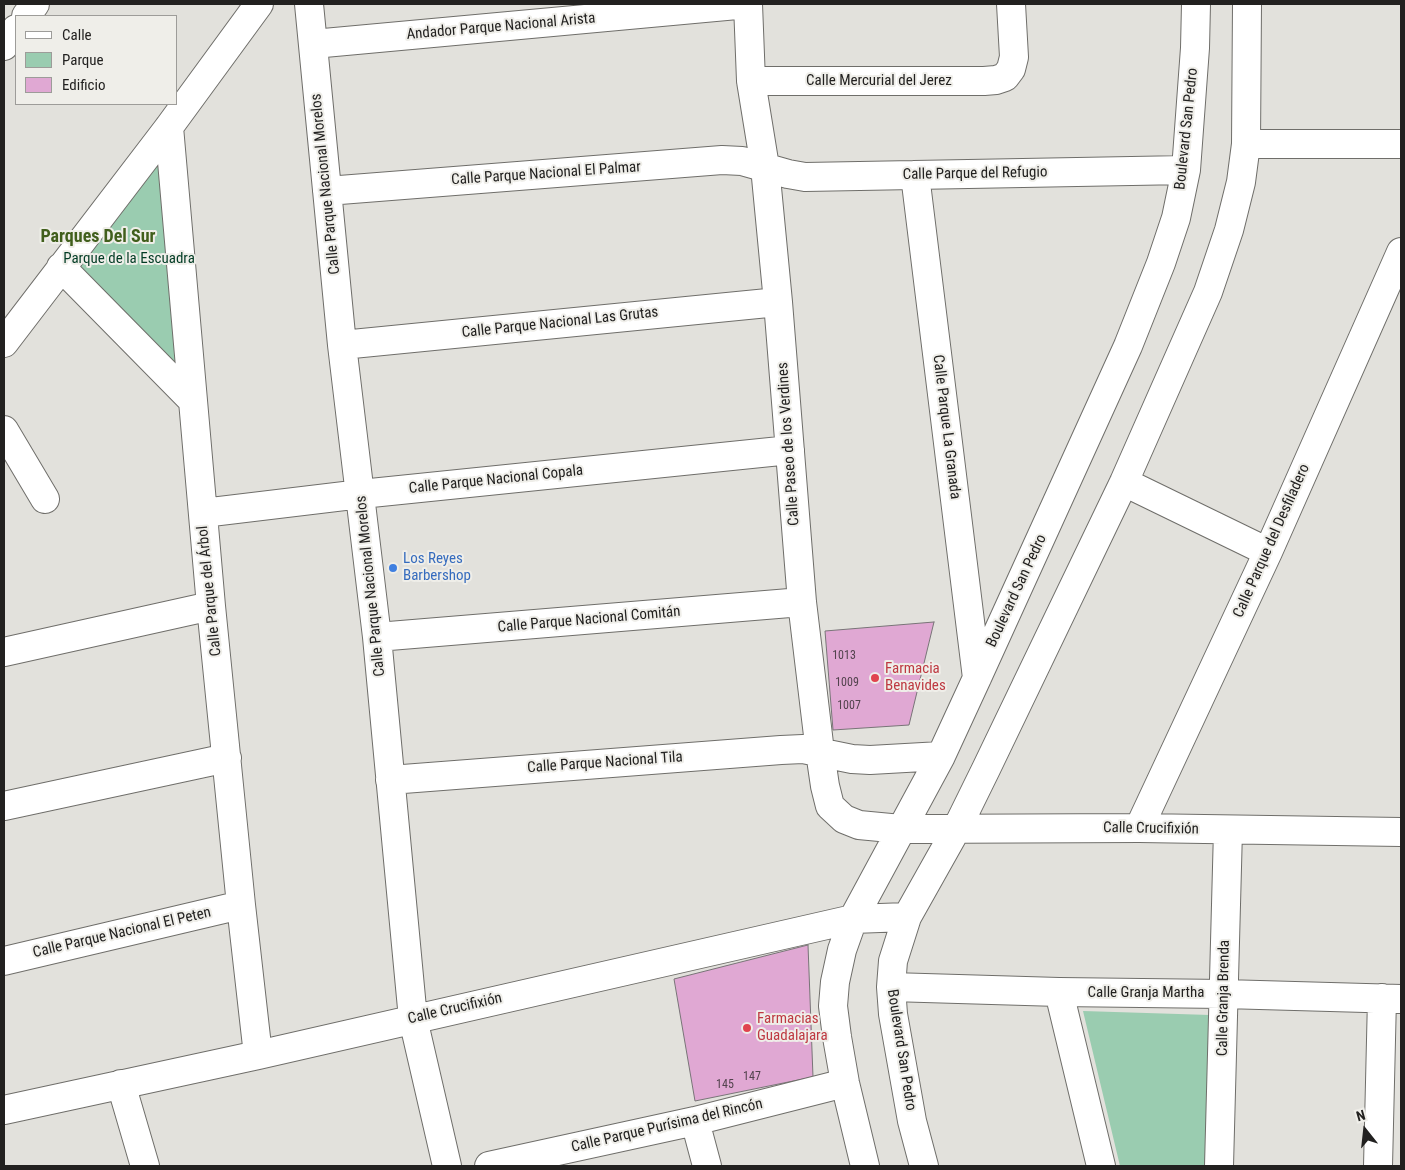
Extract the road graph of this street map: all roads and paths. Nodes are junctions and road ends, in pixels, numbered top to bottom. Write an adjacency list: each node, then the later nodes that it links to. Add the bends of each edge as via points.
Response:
1 (35, 4): 8 (street)
2 (259, 4): 13 (street)
3 (309, 4): 10 (street, Calle Parque Nacional Morelos)
4 (748, 4): 10 (street, Andador Parque Nacional Arista); 12 (street, Calle Paseo de los Verdines)
5 (1011, 4): 12 (street, Calle Mercurial del Jerez, via 1012,69 996,80)
6 (1196, 4): 17 (street, Boulevard San Pedro)
7 (1247, 4): 14 (street)
8 (27, 15)
9 (15, 30): 11 (street)
10 (313, 44): 19 (street, Calle Parque Nacional Morelos)
11 (4, 46)
12 (751, 80): 16 (street, Calle Paseo de los Verdines)
13 (169, 127): 21 (street); 25 (street, Calle Parque del Árbol)
14 (1246, 144): 15 (street); 28 (street, via 1230,230 1208,292)
15 (1401, 144)
16 (765, 167): 18 (street, Calle Parque del Refugio, via 805,177); 19 (street, Calle Parque Nacional El Palmar, via 722,160); 22 (street, Calle Paseo de los Verdines)
17 (1186, 170): 18 (street, Calle Parque del Refugio); 37 (street, Boulevard San Pedro, via 1176,218 1128,346)
18 (916, 175): 37 (street, Calle Parque La Granada)
19 (327, 191): 24 (street, Calle Parque Nacional Morelos)
20 (1401, 252): 32 (street, Calle Parque del Desfiladero)
21 (61, 267): 23 (street); 25 (street)
22 (778, 302): 24 (street, Calle Parque Nacional Las Grutas); 27 (street, Calle Paseo de los Verdines)
23 (4, 343)
24 (342, 345): 29 (street, Calle Parque Nacional Morelos)
25 (192, 400): 31 (street, Calle Parque del Árbol)
26 (4, 430): 30 (street)
27 (790, 450): 29 (street, Calle Parque Nacional Copala); 33 (street, Calle Paseo de los Verdines)
28 (1124, 482): 32 (street); 43 (street, Boulevard San Pedro)
29 (361, 494): 31 (street, Calle Parque Nacional Copala); 35 (street, Calle Parque Nacional Morelos)
30 (46, 499)
31 (202, 513): 34 (street, Calle Parque del Árbol)
32 (1268, 552): 44 (street, Calle Parque del Desfiladero)
33 (802, 602): 35 (street, Calle Parque Nacional Comitán); 38 (street, Calle Paseo de los Verdines)
34 (211, 606): 36 (street); 40 (street, Calle Parque del Árbol)
35 (377, 637): 41 (street, Calle Parque Nacional Morelos)
36 (4, 652)
37 (978, 678): 39 (street, Boulevard San Pedro)
38 (820, 752): 39 (street, Calle Parque Nacional Tila, via 870,760); 41 (street, Calle Parque Nacional Tila, via 781,750); 45 (street, Calle Paseo de los Verdines, via 830,806 844,819 859,825)
39 (941, 756): 45 (street, Boulevard San Pedro)
40 (227, 758): 42 (street); 48 (street, Calle Parque del Árbol)
41 (390, 780): 56 (street, Calle Parque Nacional Morelos)
42 (4, 806)
43 (957, 828): 44 (street, Calle Crucifixión); 45 (street, Calle Crucifixión); 49 (street, Boulevard San Pedro)
44 (1139, 828): 46 (street, Calle Crucifixión)
45 (901, 829): 50 (street, Boulevard San Pedro)
46 (1228, 830): 47 (street, Calle Crucifixión); 54 (street, Calle Granja Brenda)
47 (1401, 832)
48 (240, 905): 51 (street, Calle Parque Nacional El Peten); 57 (street, Calle Parque del Árbol)
49 (908, 917): 50 (street, Calle Crucifixión); 52 (street, Boulevard San Pedro, via 893,961)
50 (853, 920): 56 (street, Calle Crucifixión); 58 (street, Boulevard San Pedro, via 834,982 837,1037)
51 (4, 961)
52 (891, 987): 53 (street, Calle Granja Martha); 67 (street, Boulevard San Pedro, via 910,1112)
53 (1059, 992): 54 (street, Calle Granja Martha); 68 (street)
54 (1224, 994): 55 (street, Calle Granja Martha); 69 (street, Calle Granja Brenda)
55 (1392, 998): 70 (street)
56 (413, 1019): 57 (street, Calle Crucifixión); 63 (street, Calle Parque Nacional Morelos)
57 (258, 1055): 59 (street, Calle Crucifixión)
58 (845, 1083): 61 (street, Calle Parque Purísima del Rincón); 66 (street, Boulevard San Pedro)
59 (120, 1084): 60 (street, Calle Crucifixión); 62 (street)
60 (4, 1110)
61 (695, 1121): 64 (street, Calle Parque Purísima del Rincón); 65 (street)
62 (145, 1166)
63 (447, 1166)
64 (489, 1166)
65 (707, 1166)
66 (866, 1166)
67 (924, 1166)
68 (1102, 1166)
69 (1219, 1166)
70 (1378, 1166)

